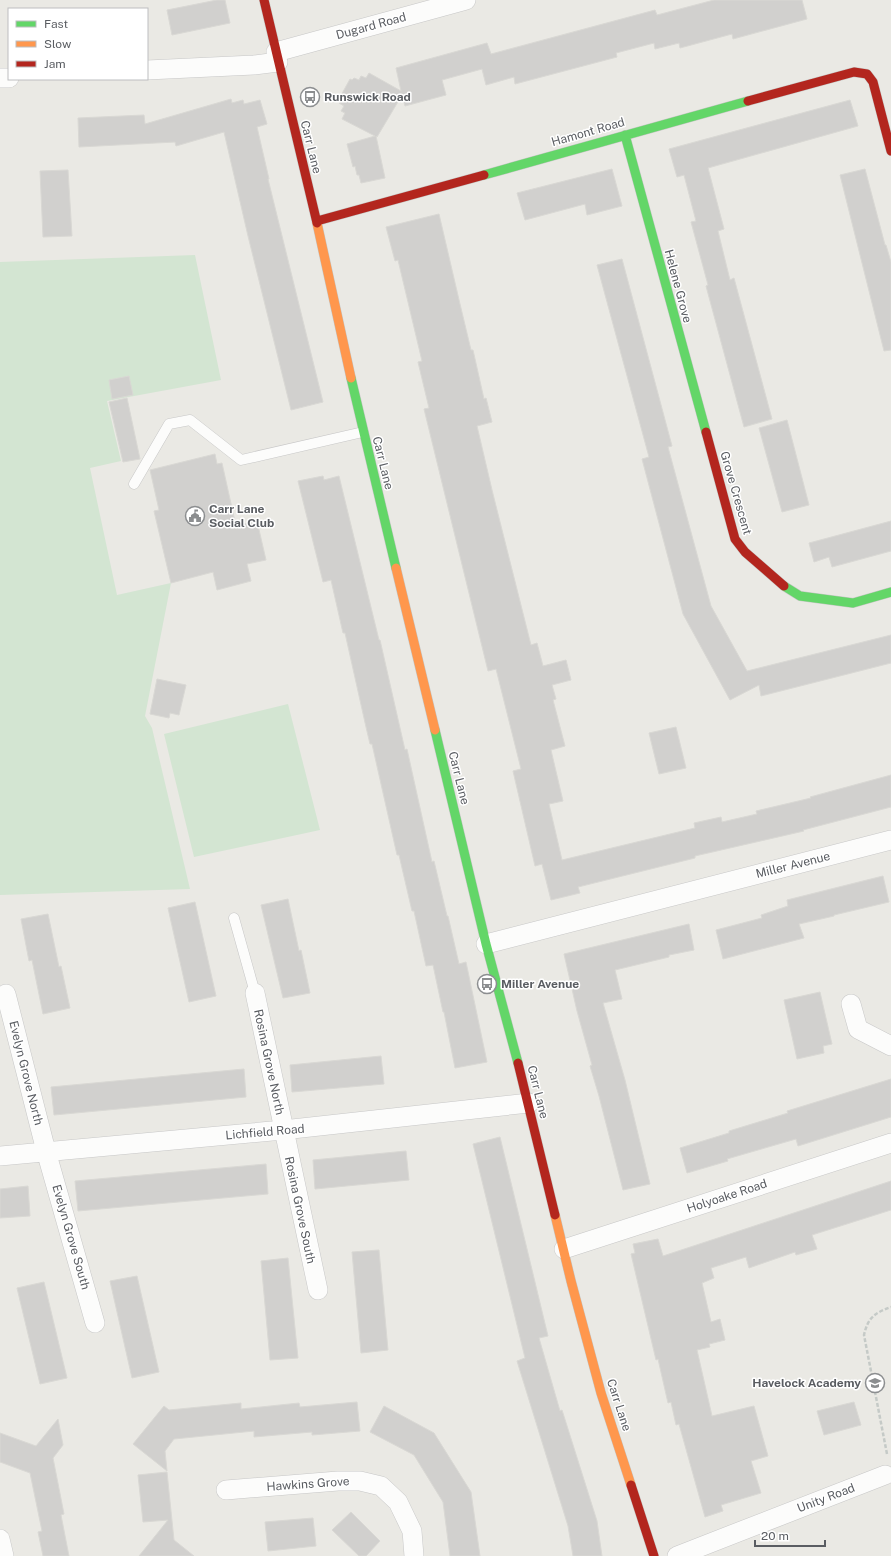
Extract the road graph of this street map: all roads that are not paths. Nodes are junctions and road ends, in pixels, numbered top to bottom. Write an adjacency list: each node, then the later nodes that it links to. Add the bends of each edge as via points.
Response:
1 (264, 0): 3 (street, Carr Lane)
2 (466, 0): 3 (street, Dugard Road)
3 (277, 57): 4 (street, via 254,65); 7 (street, Carr Lane)
4 (148, 70)
5 (625, 135): 6 (street, Hamont Road, via 854,72 867,74 873,82); 7 (street, Hamont Road); 9 (street, Helene Grove)
6 (891, 151)
7 (317, 221): 8 (street, Carr Lane)
8 (363, 432): 10 (lane, via 241,460 190,420 169,424); 14 (street, Carr Lane)
9 (709, 444): 11 (street, Grove Crescent, via 735,539 745,552 780,584 800,596 853,603)
10 (134, 484)
11 (891, 592)
12 (891, 840): 14 (street, Miller Avenue)
13 (234, 918): 15 (lane)
14 (486, 944): 19 (street, Carr Lane)
15 (255, 993): 20 (street, Rosina Grove North)
16 (6, 994): 22 (street, Evelyn Grove North)
17 (851, 1004): 18 (street, via 858,1029)
18 (891, 1046)
19 (529, 1103): 20 (street, Lichfield Road); 24 (street, Carr Lane)
20 (283, 1130): 22 (street, Lichfield Road); 25 (street, Rosina Grove South)
21 (891, 1143): 24 (street, Holyoake Road)
22 (46, 1151): 23 (street, Lichfield Road); 26 (street, Evelyn Grove South)
23 (0, 1156)
24 (564, 1249): 32 (street, Carr Lane, via 601,1392)
25 (318, 1290)
26 (95, 1323)
27 (883, 1476): 33 (street, Unity Road)
28 (226, 1490): 31 (street, Hawkins Grove, via 360,1480 381,1486 398,1502 412,1531)
29 (0, 1539): 30 (street)
30 (4, 1556)
31 (414, 1556)
32 (654, 1556)
33 (677, 1556)

